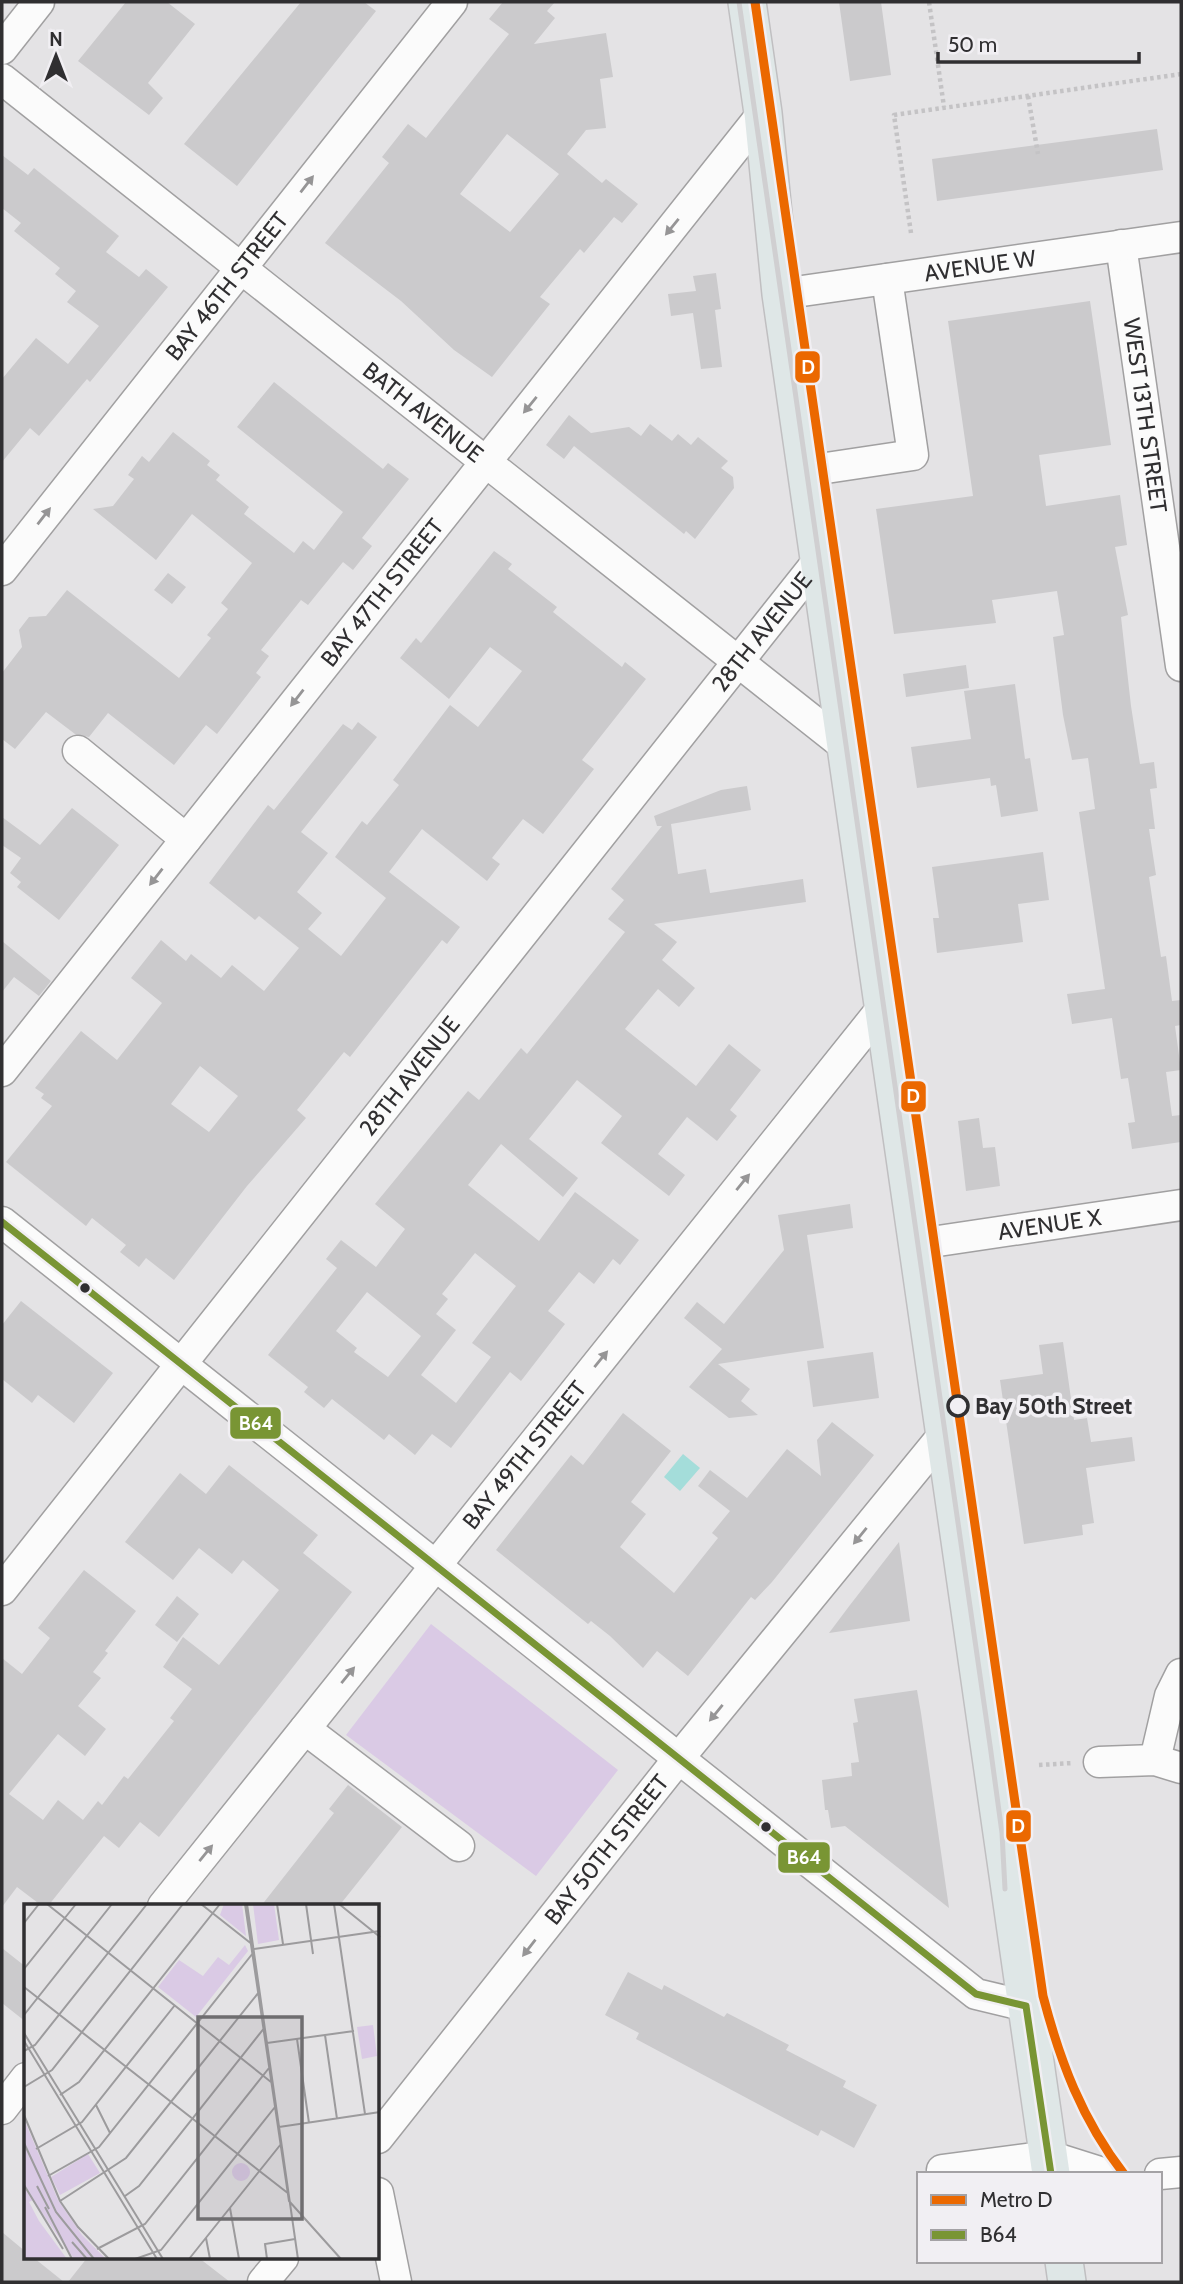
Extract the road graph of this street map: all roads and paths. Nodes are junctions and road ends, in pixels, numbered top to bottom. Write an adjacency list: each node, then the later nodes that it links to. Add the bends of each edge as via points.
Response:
1 (39, 2): 5 (street)
2 (452, 2): 15 (street, BAY 46TH STREET, one-way to 2)
3 (747, 2): 10 (main road)
4 (929, 2): 9 (path)
5 (2, 49)
6 (1181, 74): 8 (path)
7 (2, 79): 15 (street, BATH AVENUE)
8 (1028, 96): 9 (path); 11 (path)
9 (944, 107): 12 (path, via 894,115)
10 (763, 113): 17 (main road); 18 (street, BAY 47TH STREET, one-way to 18)
11 (1038, 154)
12 (911, 233)
13 (1181, 237): 14 (street, AVENUE W)
14 (1121, 245): 16 (street, AVENUE W); 23 (street, WEST 13TH STREET)
15 (241, 268): 18 (street, BATH AVENUE); 21 (street, BAY 46TH STREET, one-way to 15)
16 (887, 279): 17 (street, AVENUE W); 19 (street, via 913,455)
17 (781, 294): 19 (main road)
18 (485, 461): 22 (street, BATH AVENUE); 26 (street, BAY 47TH STREET, one-way to 26)
19 (806, 471): 20 (main road)
20 (818, 561): 22 (street, 28TH AVENUE); 24 (main road)
21 (2, 569)
22 (739, 662): 24 (street, BATH AVENUE); 32 (street, 28TH AVENUE)
23 (1181, 666)
24 (846, 747): 27 (main road)
25 (78, 751): 26 (street)
26 (186, 839): 28 (street, BAY 47TH STREET, one-way to 28)
27 (884, 1006): 31 (main road); 34 (street, BAY 49TH STREET, one-way to 27)
28 (2, 1071)
29 (1181, 1205): 31 (street, AVENUE X)
30 (2, 1222): 32 (street)
31 (918, 1244): 33 (main road)
32 (181, 1365): 34 (street); 35 (street, 28TH AVENUE)
33 (945, 1433): 38 (street, BAY 50TH STREET, one-way to 38); 43 (main road)
34 (435, 1566): 37 (street, BAY 49TH STREET, one-way to 34); 38 (street)
35 (2, 1590)
36 (1181, 1674): 40 (street, via 1170,1696)
37 (305, 1729): 41 (street); 42 (street, BAY 49TH STREET, one-way to 37)
38 (679, 1758): 43 (street, via 976,1994); 46 (street, BAY 50TH STREET, one-way to 46)
39 (1099, 1762): 40 (street)
40 (1168, 1764)
41 (459, 1846)
42 (165, 1904)
43 (1026, 2006): 47 (main road)
44 (24, 2081): 45 (street)
45 (2, 2109)
46 (380, 2135)
47 (1050, 2165): 48 (street); 49 (street)
48 (942, 2170)
49 (1094, 2172)
50 (1181, 2172): 51 (street)
51 (1162, 2174)
52 (380, 2203): 56 (street)
53 (281, 2260): 55 (street)
54 (1064, 2263): 57 (main road)
55 (263, 2282)
56 (396, 2282)
57 (1067, 2282)

